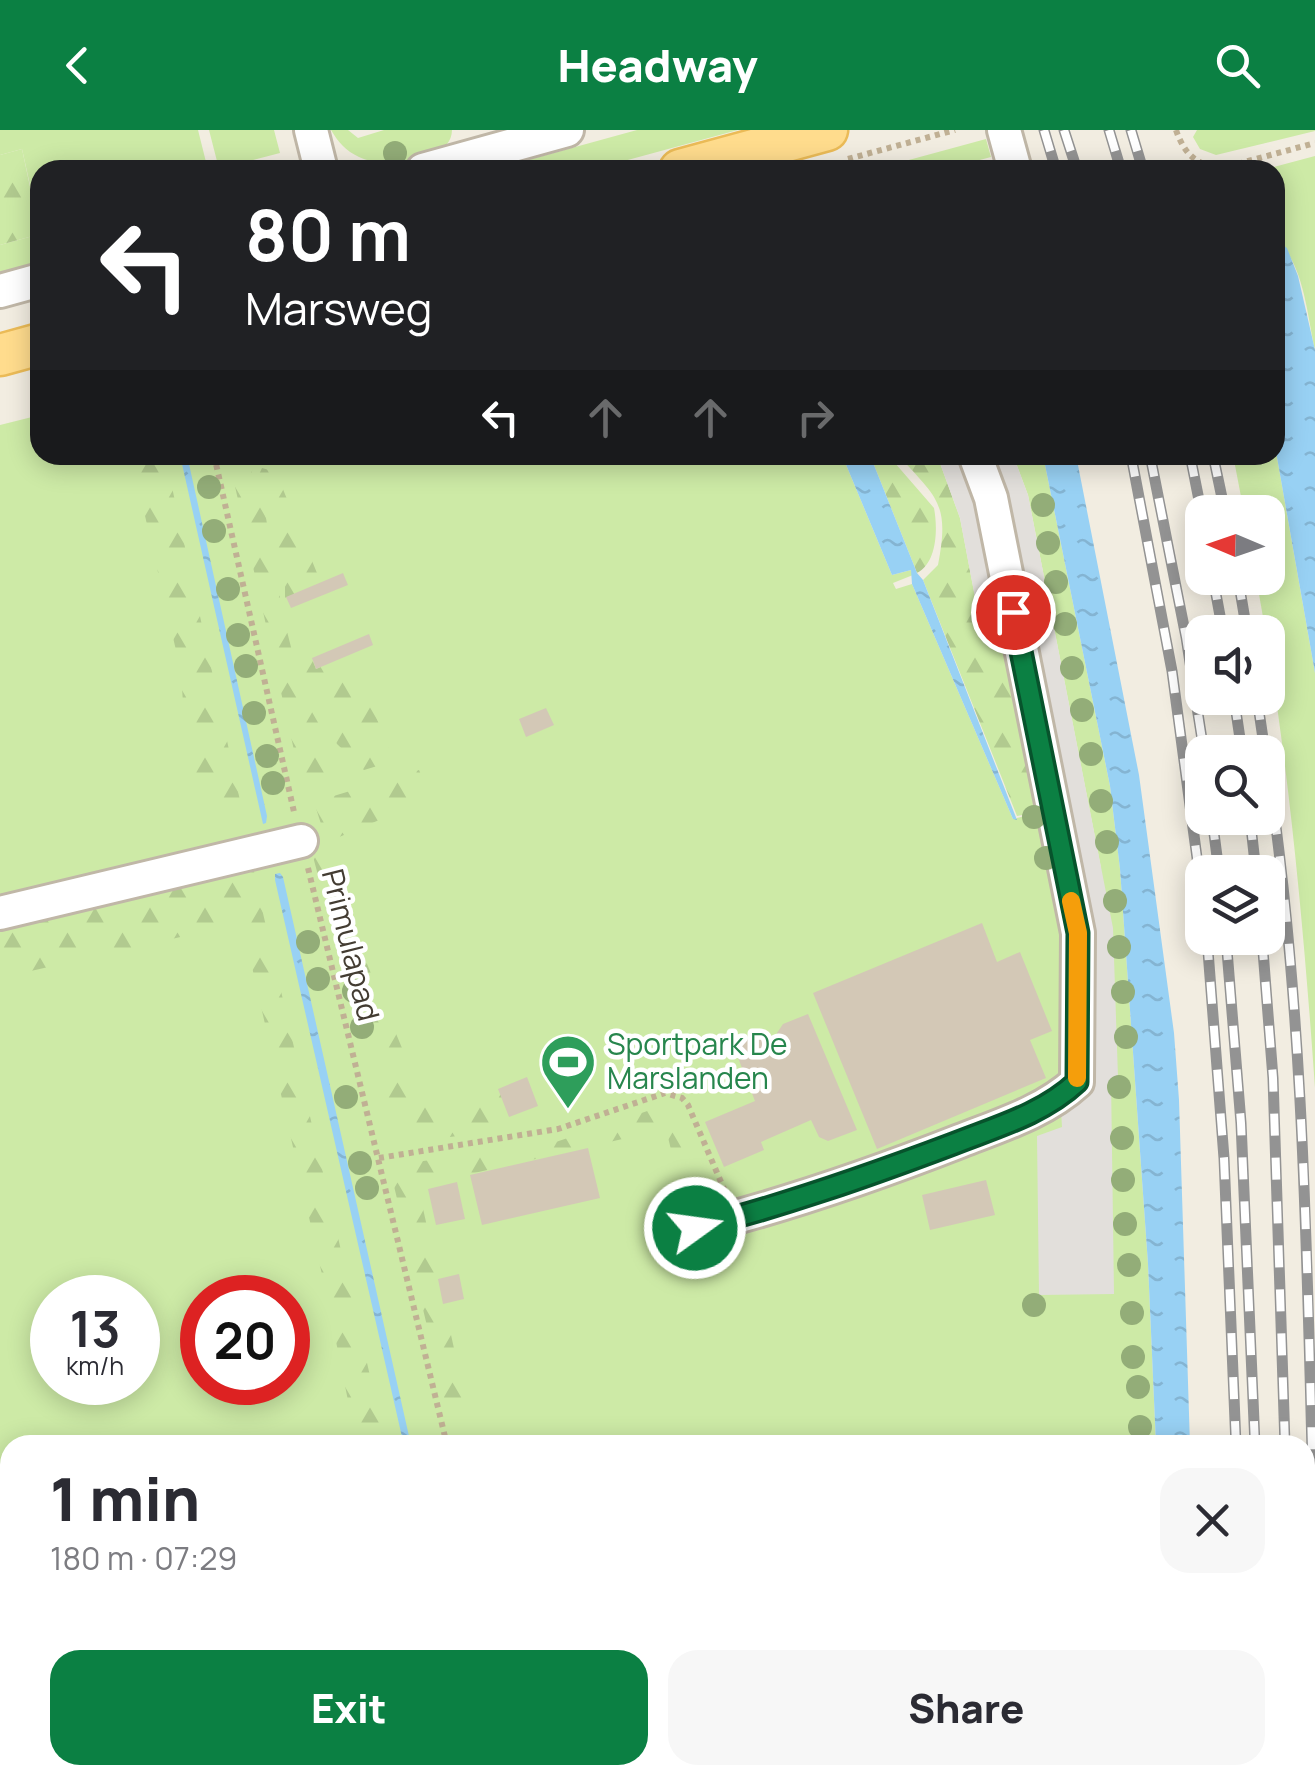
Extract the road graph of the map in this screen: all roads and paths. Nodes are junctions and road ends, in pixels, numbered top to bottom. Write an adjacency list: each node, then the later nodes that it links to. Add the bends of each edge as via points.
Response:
1 (311, 130): 7 (street)
2 (567, 130): 8 (street)
3 (955, 130): 6 (path)
4 (1177, 133): 10 (path)
5 (1315, 143): 11 (path)
6 (836, 145): 9 (main road)
7 (318, 160)
8 (459, 160)
9 (742, 160)
10 (1196, 160)
11 (1252, 160)
12 (30, 283): 13 (street)
13 (0, 291)
14 (30, 347): 15 (main road)
15 (0, 355)
16 (216, 465): 18 (path, Primulapad)
17 (979, 465): 21 (street, via 991,498 1078,933 1077,1082 1060,1098 1001,1125)
18 (301, 841): 19 (street); 20 (path, Primulapad)
19 (0, 913)
20 (379, 1158): 21 (path, via 558,1129 665,1093 688,1105); 23 (path, Primulapad)
21 (736, 1218): 22 (street)
22 (695, 1228)
23 (445, 1435)

